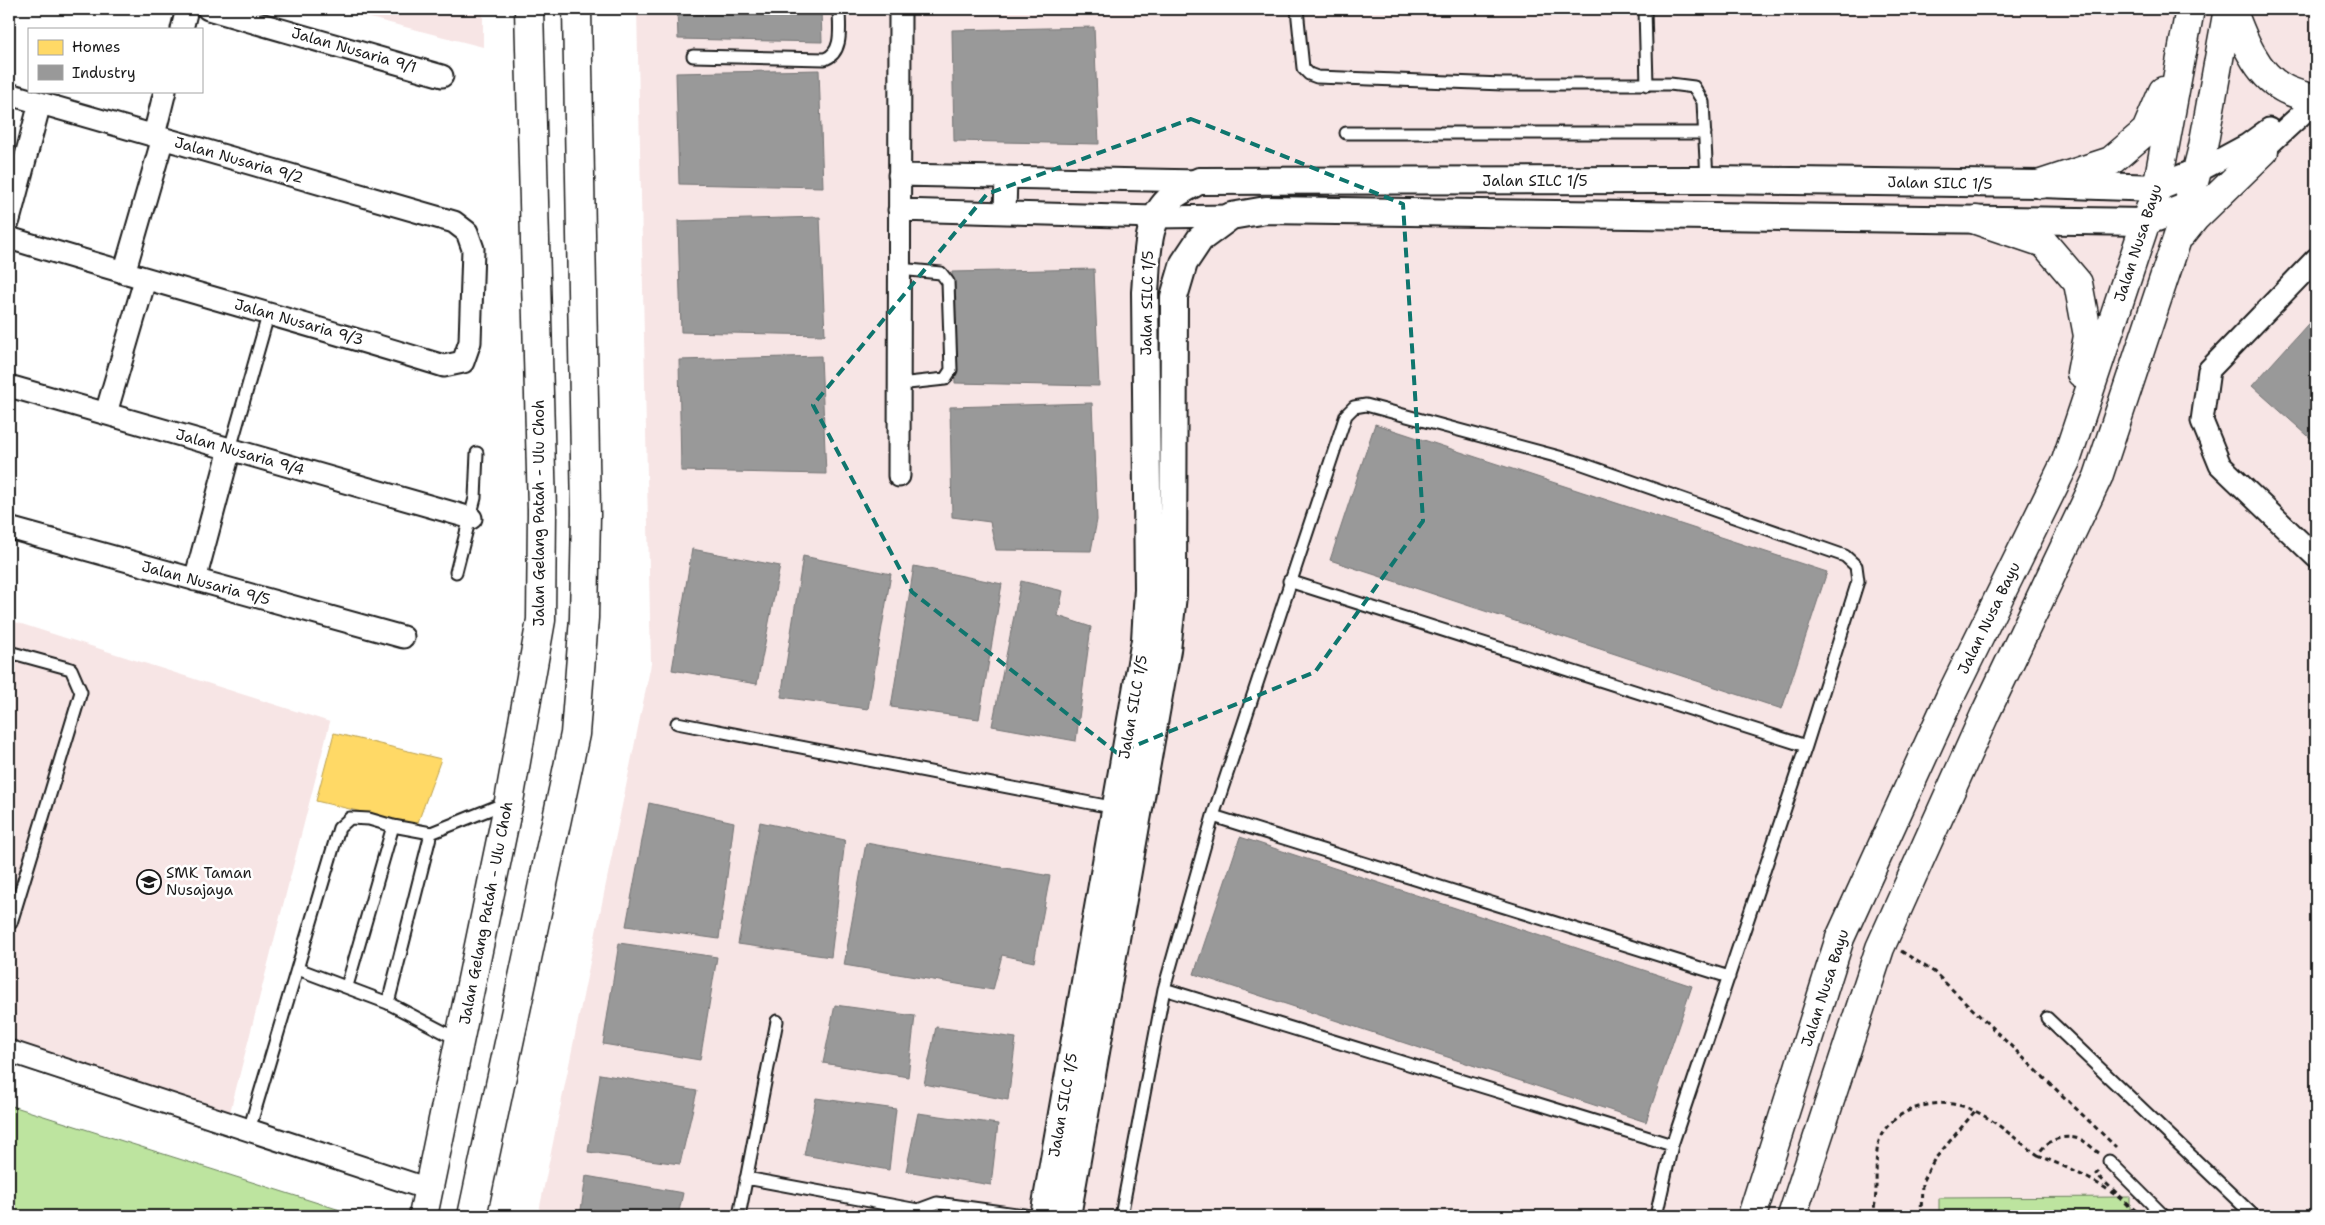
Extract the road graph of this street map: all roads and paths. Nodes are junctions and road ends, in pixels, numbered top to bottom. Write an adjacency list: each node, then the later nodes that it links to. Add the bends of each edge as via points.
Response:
1 (188, 9): 12 (street)
2 (208, 9): 14 (street, Jalan Nusaria 9/1)
3 (577, 9): 89 (main road, via 586,514 584,618 575,734)
4 (839, 9): 13 (lane, via 838,48 833,56 825,59)
5 (900, 9): 25 (street)
6 (1298, 9): 15 (lane, via 1303,68 1317,77)
7 (1645, 9): 15 (lane)
8 (2190, 9): 29 (main road, via 2146,131 2111,161); 30 (main road, Jalan Nusa Bayu)
9 (2228, 9): 24 (main road)
10 (2232, 9): 19 (main road, via 2244,41 2265,72 2282,88)
11 (528, 13): 64 (main road, Jalan Gelang Patah - Ulu Choh, via 542,510 541,620)
12 (182, 28)
13 (693, 56)
14 (442, 76)
15 (1647, 85): 21 (lane, via 1694,88 1703,102)
16 (165, 92): 22 (street)
17 (9, 94): 18 (street, Jalan Nusaria 9/2)
18 (40, 103): 22 (street, Jalan Nusaria 9/2); 36 (street)
19 (2314, 103): 23 (street); 24 (street, via 2281,119 2247,145)
20 (1346, 133): 21 (lane)
21 (1705, 133): 27 (lane)
22 (158, 137): 39 (street, Jalan Nusaria 9/2, via 454,222); 44 (street)
23 (2264, 151): 31 (street); 41 (main road, via 2195,218)
24 (2197, 172): 30 (street); 31 (main road)
25 (899, 175): 26 (street); 32 (street)
26 (1006, 177): 28 (street); 33 (street)
27 (1707, 180): 28 (street, Jalan SILC 1/5); 29 (street, Jalan SILC 1/5)
28 (1199, 181): 35 (street, Jalan SILC 1/5, via 1172,197)
29 (2041, 184): 30 (street, Jalan SILC 1/5)
30 (2157, 188): 38 (main road, Jalan Nusa Bayu)
31 (2188, 206): 38 (street); 41 (main road)
32 (899, 210): 33 (street); 43 (street)
33 (1005, 212): 35 (street)
34 (1231, 216): 35 (street); 37 (street, Jalan SILC 1/5, via 1266,210); 93 (street, Jalan SILC 1/5, via 1200,239 1184,263 1174,297 1173,596 1167,650)
35 (1155, 217): 65 (street, Jalan SILC 1/5, via 1145,292 1146,632)
36 (9, 220)
37 (1976, 220): 38 (street, Jalan SILC 1/5); 52 (main road, via 2044,243 2078,283 2088,336)
38 (2146, 222): 52 (main road, Jalan Nusa Bayu)
39 (467, 232): 46 (street, Jalan Nusaria 9/3, via 473,249 470,342 463,362 444,366)
40 (9, 238): 44 (street, Jalan Nusaria 9/3)
41 (2178, 239): 97 (main road, via 2098,478 1986,712 1880,948)
42 (2316, 259): 56 (street, via 2208,370 2202,421 2220,465)
43 (899, 269): 47 (street); 47 (lane, via 941,273 948,282 951,370 945,379)
44 (124, 273): 45 (street, Jalan Nusaria 9/3)
45 (145, 280): 46 (street, Jalan Nusaria 9/3); 49 (street)
46 (269, 312): 50 (lane)
47 (899, 384): 53 (street)
48 (9, 386): 49 (street, Jalan Nusaria 9/4)
49 (106, 413): 50 (street, Jalan Nusaria 9/4)
50 (230, 449): 54 (street, Jalan Nusaria 9/4); 58 (street)
51 (477, 453): 54 (lane)
52 (2066, 461): 96 (main road, Jalan Nusa Bayu, via 1951,695 1840,938)
53 (899, 476)
54 (471, 518): 57 (lane)
55 (9, 528): 58 (street, Jalan Nusaria 9/5)
56 (2316, 557)
57 (456, 572)
58 (195, 580): 60 (street, Jalan Nusaria 9/5)
59 (1289, 581): 63 (lane); 63 (lane, via 1346,415 1354,407 1366,405 1574,462 1845,556 1856,566 1858,581); 66 (lane)
60 (403, 637)
61 (9, 652): 69 (lane, via 71,669 80,692)
62 (677, 723): 65 (lane)
63 (1806, 746): 72 (lane)
64 (509, 802): 68 (lane); 78 (main road, Jalan Gelang Patah - Ulu Choh)
65 (1116, 808): 92 (street, Jalan SILC 1/5)
66 (1213, 816): 72 (lane); 74 (lane)
67 (393, 826): 68 (lane); 70 (lane, via 370,819 350,818 339,828); 73 (lane)
68 (431, 833): 75 (lane)
69 (10, 923)
70 (298, 969): 73 (lane); 81 (lane)
71 (1934, 972): 84 (path, via 2119,1151)
72 (1729, 977): 82 (lane)
73 (347, 986): 75 (lane)
74 (1164, 989): 82 (lane); 94 (lane)
75 (388, 1003): 78 (lane)
76 (2047, 1018): 103 (lane)
77 (777, 1020): 85 (lane)
78 (460, 1040): 86 (main road, Jalan Gelang Patah - Ulu Choh)
79 (9, 1051): 81 (street)
80 (1976, 1110): 83 (path); 98 (path, via 1950,1102 1926,1104 1897,1116 1879,1140); 99 (path, via 1934,1160 1922,1182)
81 (249, 1130): 86 (street)
82 (1672, 1146): 95 (lane)
83 (2038, 1155): 84 (path, via 2044,1145 2061,1138 2080,1139); 100 (path, via 2106,1189)
84 (2109, 1161): 101 (path, via 2096,1174); 102 (lane)
85 (746, 1178): 87 (lane); 90 (lane)
86 (428, 1189): 88 (main road, Jalan Gelang Patah - Ulu Choh)
87 (922, 1213): 91 (lane, via 937,1203)
88 (423, 1216)
89 (472, 1216)
90 (739, 1216)
91 (1031, 1216)
92 (1044, 1216)
93 (1067, 1216)
94 (1121, 1216)
95 (1656, 1216)
96 (1752, 1216)
97 (1792, 1216)
98 (1871, 1216)
99 (1922, 1216)
100 (2135, 1216)
101 (2142, 1216)
102 (2164, 1216)
103 (2254, 1216)

